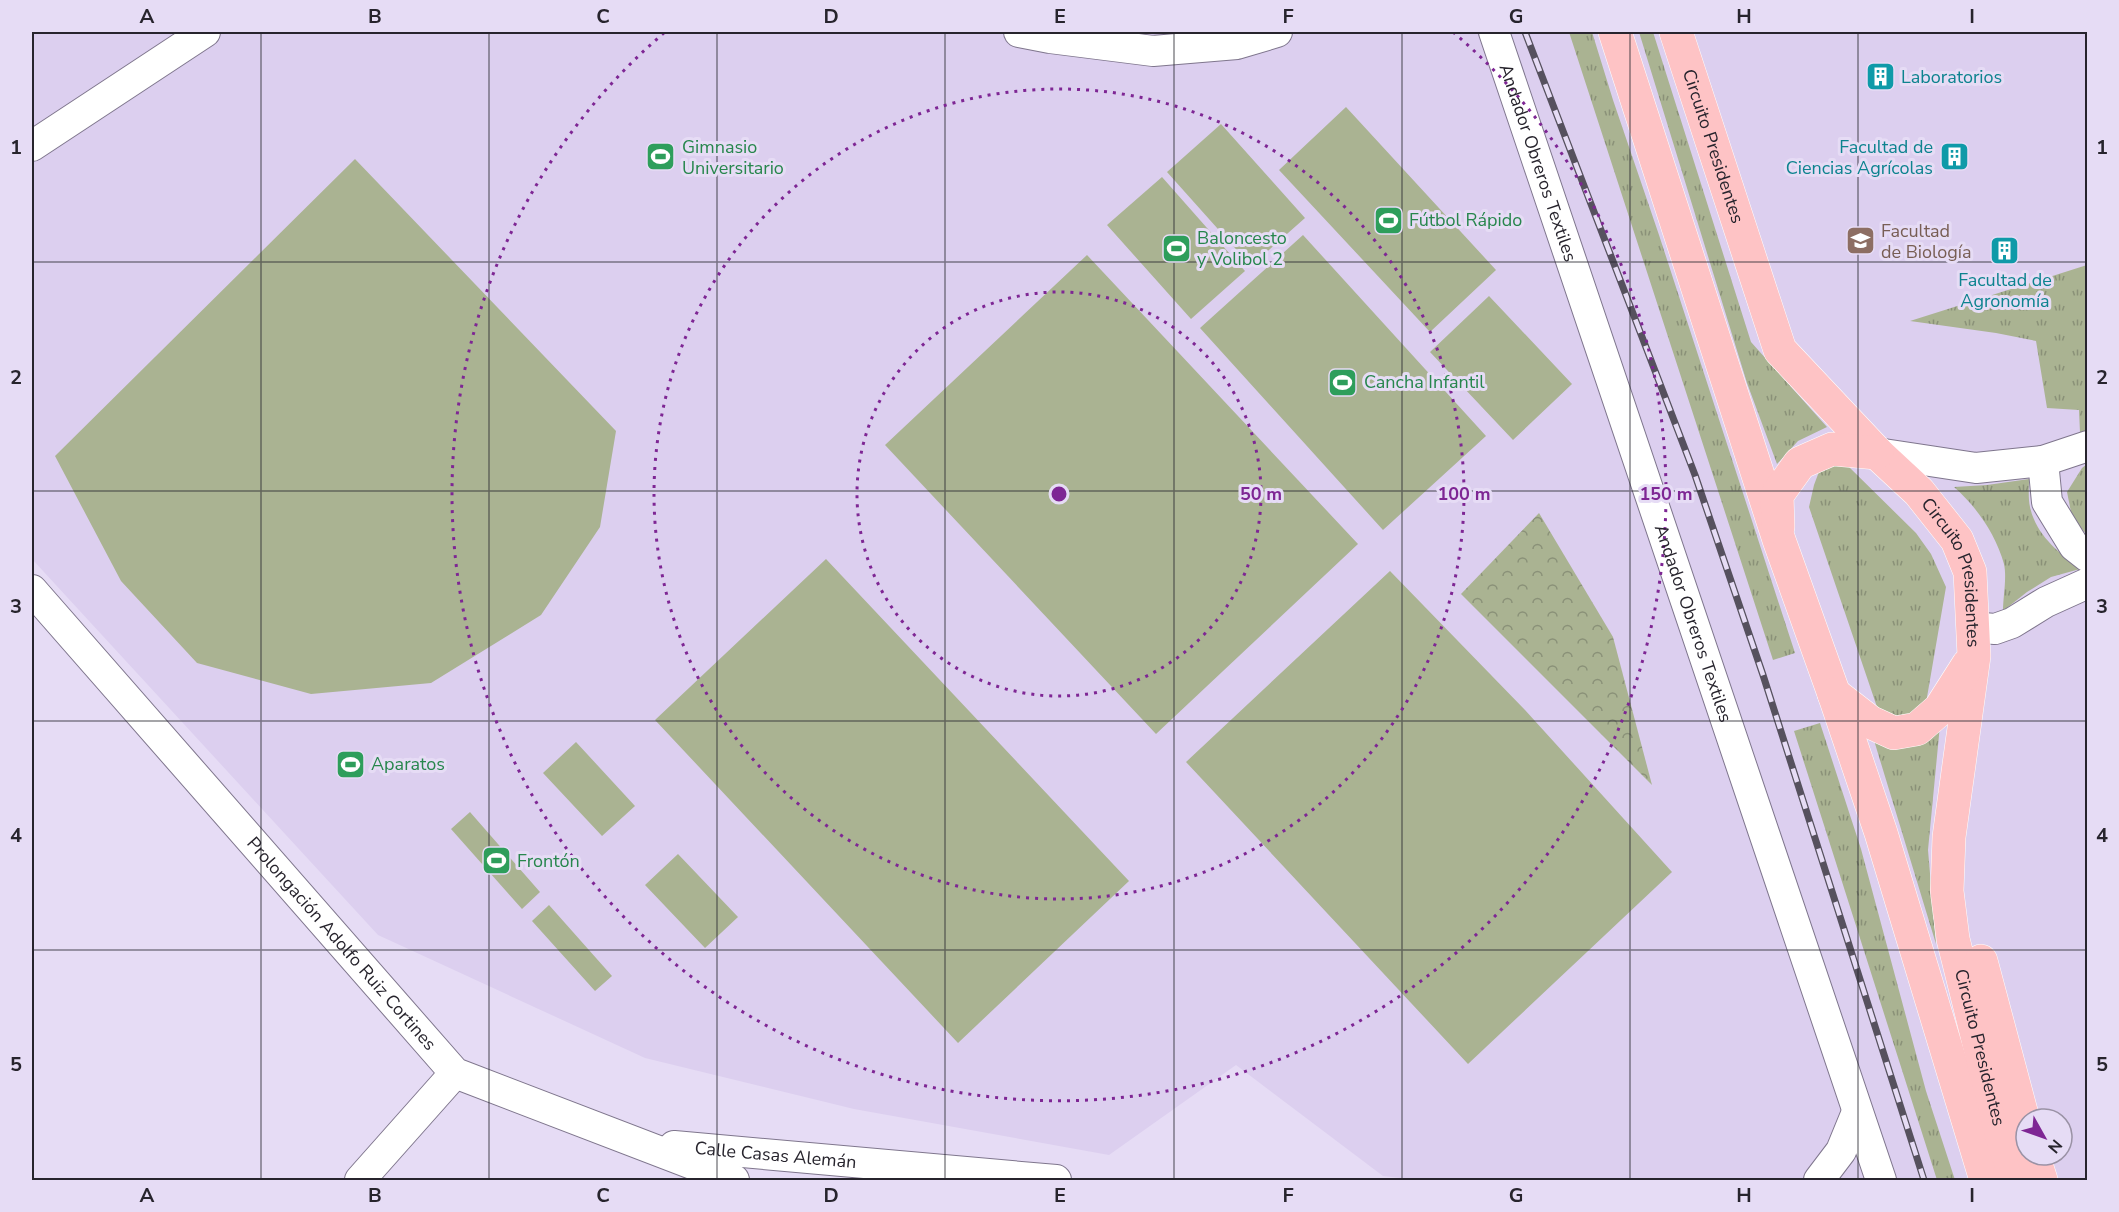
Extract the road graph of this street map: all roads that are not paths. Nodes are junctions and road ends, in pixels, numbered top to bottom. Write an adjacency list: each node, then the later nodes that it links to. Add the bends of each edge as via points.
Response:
1 (205, 32): 7 (street)
2 (1019, 32): 3 (street, via 1153,51 1237,44)
3 (1277, 32)
4 (1494, 32): 22 (street, Andador Obreros Textiles)
5 (1615, 32): 11 (main road, Circuito Presidentes)
6 (1676, 32): 9 (main road, Circuito Presidentes, via 1780,350)
7 (32, 147)
8 (2088, 446): 10 (street)
9 (1877, 453): 10 (street, via 1977,468); 11 (main road, via 1832,449 1800,463 1777,495); 15 (main road, Circuito Presidentes, via 1919,492 1957,540 1970,572)
10 (2043, 461): 12 (street, via 2047,502 2073,546)
11 (1779, 540): 17 (main road, Circuito Presidentes)
12 (2088, 557)
13 (2088, 583): 15 (street, via 1995,629)
14 (32, 590): 20 (street, Prolongación Adolfo Ruiz Cortines)
15 (1973, 623): 16 (main road, Circuito Presidentes)
16 (1974, 656): 17 (main road, via 1940,709 1917,729 1894,733 1870,722); 19 (main road, Circuito Presidentes)
17 (1834, 694): 18 (main road, Circuito Presidentes)
18 (1881, 833): 30 (main road, via 1914,1003); 31 (main road, Circuito Presidentes)
19 (1949, 837): 21 (main road); 32 (main road, Circuito Presidentes, via 1947,891 1953,939)
20 (455, 1072): 23 (street, Prolongación Adolfo Ruiz Cortines); 25 (street)
21 (2020, 1107)
22 (1857, 1112): 28 (street, via 1841,1151); 29 (street, Andador Obreros Textiles)
23 (637, 1142): 24 (street, Calle Casas Alemán); 26 (street, Prolongación Adolfo Ruiz Cortines)
24 (749, 1154): 26 (street); 27 (street, Calle Casas Alemán)
25 (360, 1180)
26 (733, 1180)
27 (1056, 1180)
28 (1819, 1180)
29 (1881, 1180)
30 (1964, 1180)
31 (1986, 1180)
32 (2016, 1180)

